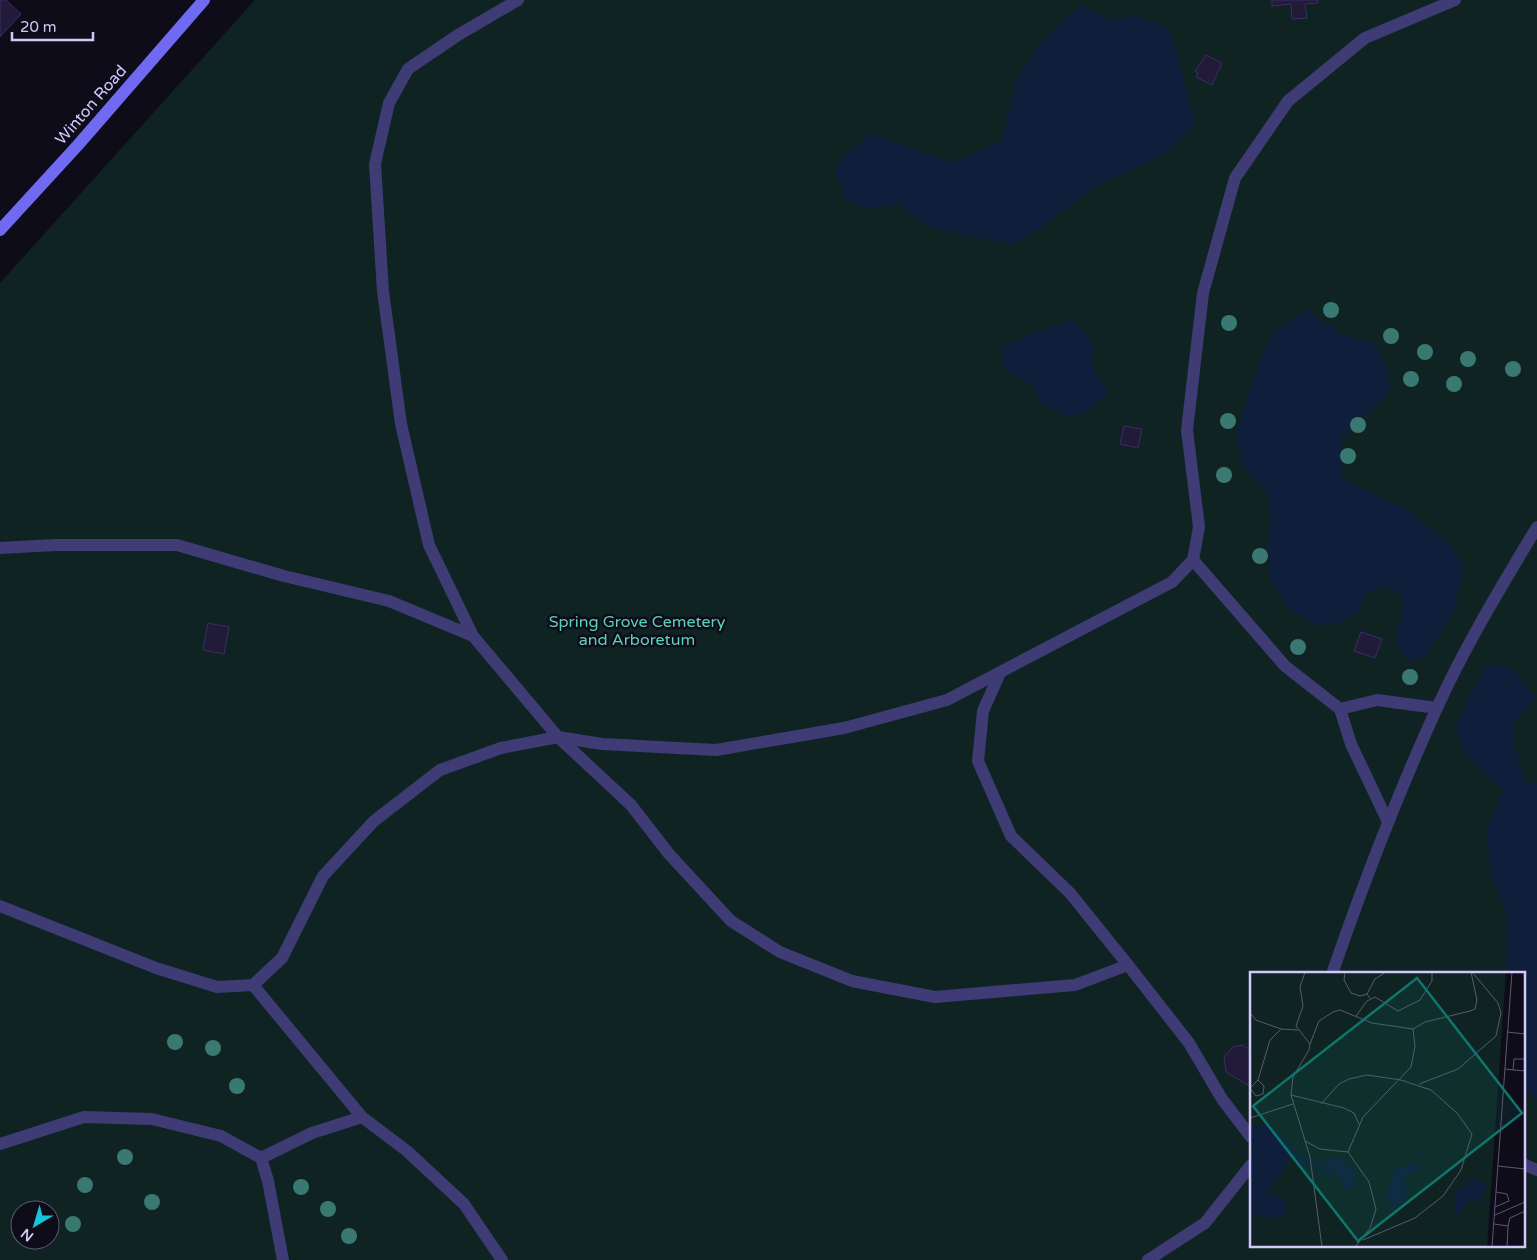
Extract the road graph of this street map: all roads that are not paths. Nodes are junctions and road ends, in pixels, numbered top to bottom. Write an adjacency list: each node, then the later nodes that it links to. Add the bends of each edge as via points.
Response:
1 (204, 0): 4 (main road, Winton Road)
2 (518, 0): 8 (street, via 458,34 408,69 389,103 375,164 383,292 401,424 429,545)
3 (1455, 0): 7 (street, via 1405,19 1357,44 1288,101 1235,178 1203,293 1187,430 1199,527)
4 (0, 230)
5 (1537, 527): 10 (street, via 1488,608)
6 (0, 548): 8 (street, via 177,545 284,576 389,601)
7 (1193, 560): 9 (street, via 1172,582); 11 (street, via 1285,666)
8 (473, 636): 12 (street)
9 (1000, 673): 12 (street, via 947,700 844,728 716,750 602,744); 15 (street, via 983,711 978,761 1007,828 1011,836 1070,893)
10 (1437, 708): 11 (street, via 1377,700); 13 (street)
11 (1340, 709): 13 (street, via 1351,744)
12 (558, 737): 15 (street, via 631,805 669,854 731,921 780,952 852,981 935,997 1075,985); 17 (street, via 501,748 440,770 374,821 323,876 282,958)
13 (1388, 822): 16 (street)
14 (0, 906): 17 (street, via 156,968 217,987)
15 (1128, 965): 19 (street, via 1189,1043 1222,1100)
16 (1333, 972)
17 (253, 985): 18 (street)
18 (362, 1117): 21 (street, via 312,1134); 26 (street, via 407,1151 464,1204)
19 (1250, 1136)
20 (0, 1144): 21 (street, via 84,1117 152,1119 221,1136)
21 (261, 1158): 25 (street)
22 (1524, 1164): 24 (street)
23 (1250, 1167): 27 (street, via 1205,1224)
24 (1537, 1170)
25 (282, 1260)
26 (502, 1260)
27 (1148, 1260)

